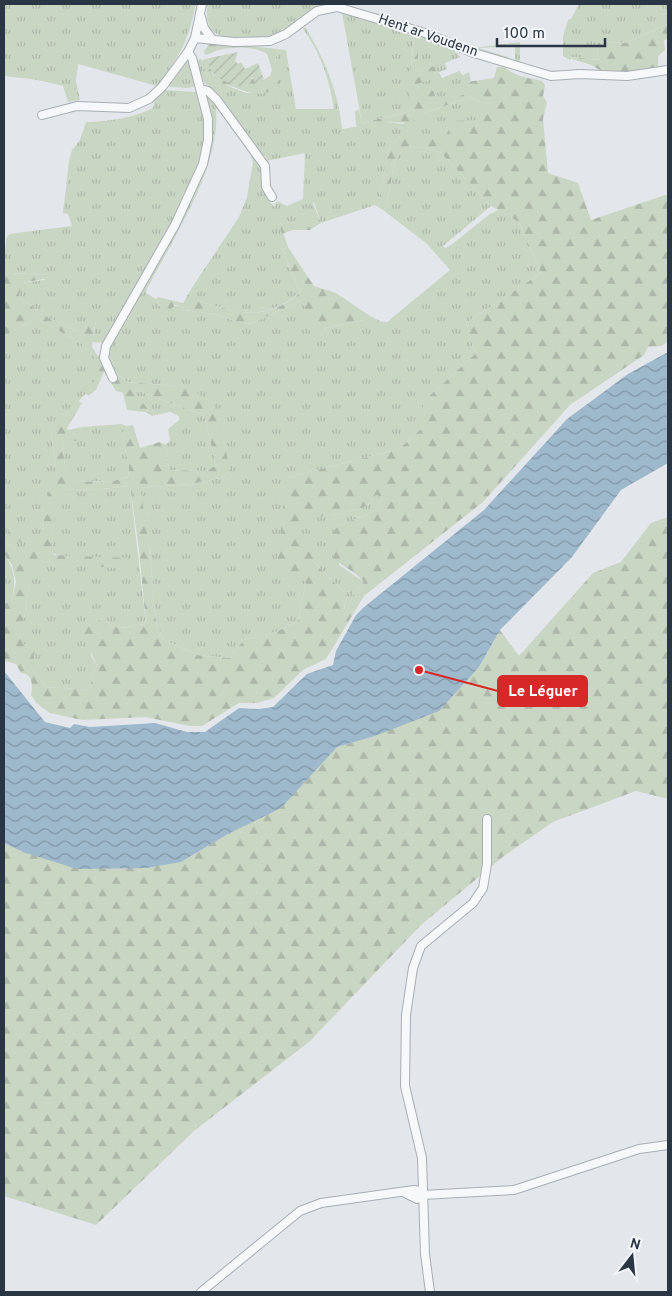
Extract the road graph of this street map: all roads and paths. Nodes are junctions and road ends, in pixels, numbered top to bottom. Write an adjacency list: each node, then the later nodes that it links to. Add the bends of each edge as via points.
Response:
1 (202, 4): 2 (street)
2 (200, 14): 3 (street); 4 (street)
3 (195, 38): 4 (street, Hent ar Voudenn); 5 (street)
4 (212, 39): 6 (street, Hent ar Voudenn, via 270,41 286,34 317,11 337,6 546,76 627,76)
5 (188, 52): 7 (street); 8 (street, via 162,88 139,104 121,109 69,107)
6 (668, 70)
7 (201, 89): 9 (street, via 217,100 261,160 266,172 267,190); 10 (street, via 209,133 203,164 175,225 106,346 105,360)
8 (42, 115)
9 (272, 197)
10 (112, 378)
11 (487, 819): 13 (street, via 487,864 483,888 472,903 426,941 413,968 406,1015 405,1086 422,1158)
12 (668, 1145): 13 (street, via 639,1148 514,1190)
13 (422, 1195): 14 (street, via 417,1199 406,1193 382,1194 321,1203 300,1210); 15 (street)
14 (201, 1292)
15 (430, 1292)

